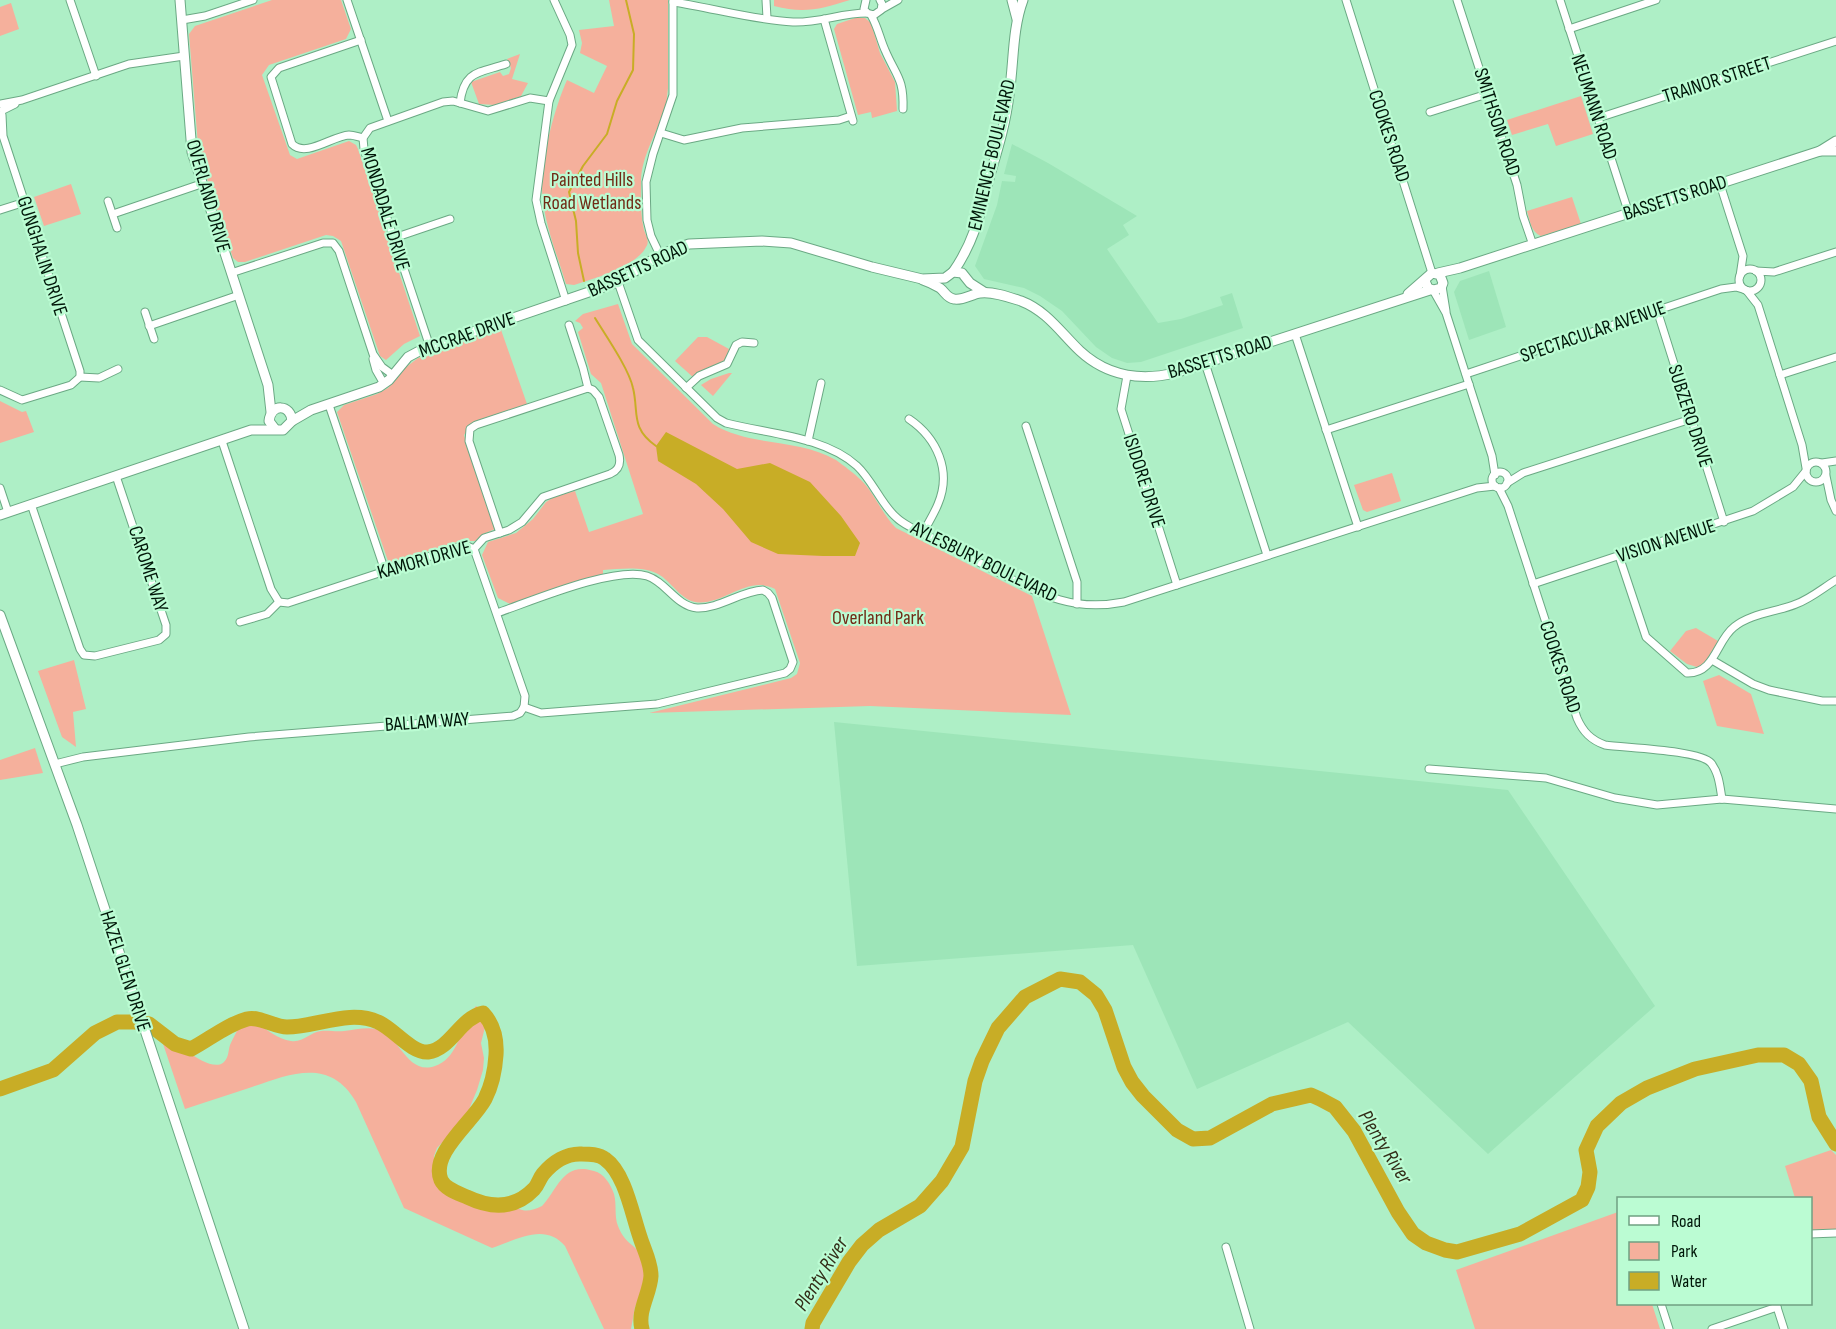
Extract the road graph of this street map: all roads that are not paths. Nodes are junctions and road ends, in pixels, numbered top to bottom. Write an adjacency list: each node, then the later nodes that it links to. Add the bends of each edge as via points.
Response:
1 (70, 0): 30 (street)
2 (180, 0): 23 (street, OVERLAND DRIVE)
3 (253, 0): 23 (street)
4 (347, 0): 26 (street)
5 (554, 0): 32 (street, via 572,45)
6 (766, 0): 20 (street)
7 (880, 0): 17 (street)
8 (898, 0): 17 (street)
9 (1012, 0): 22 (street, EMINENCE BOULEVARD)
10 (1023, 0): 22 (street, EMINENCE BOULEVARD)
11 (1346, 0): 68 (street, COOKES ROAD)
12 (1457, 0): 31 (street, SMITHSON ROAD)
13 (1560, 0): 24 (street, NEUMANN ROAD)
14 (1656, 0): 24 (street)
15 (673, 1): 20 (street); 39 (street, via 673,95)
16 (864, 2): 18 (street); 19 (street)
17 (881, 10): 19 (street, via 876,15); 25 (street)
18 (848, 13): 19 (street); 21 (street)
19 (869, 14): 25 (street)
20 (767, 18): 21 (street, via 792,22)
21 (824, 19): 39 (street, via 852,119 742,128 684,140)
22 (1017, 19): 57 (street, EMINENCE BOULEVARD, via 1006,115)
23 (182, 20): 28 (street, OVERLAND DRIVE)
24 (1569, 29): 37 (street, NEUMANN ROAD)
25 (881, 36): 34 (street, via 900,77)
26 (361, 40): 38 (street); 41 (street, via 279,68 271,77 294,146 306,149 349,135)
27 (1836, 41): 37 (street, TRAINOR STREET)
28 (184, 57): 30 (street, via 138,62); 45 (street, OVERLAND DRIVE, via 190,136)
29 (506, 63): 33 (street, via 468,78)
30 (96, 76): 35 (street)
31 (1487, 94): 36 (street); 55 (street, SMITHSON ROAD)
32 (549, 101): 33 (street, MONDADALE DRIVE, via 530,98 488,111); 78 (street, via 536,200)
33 (460, 103): 38 (street, MONDADALE DRIVE, via 443,102)
34 (903, 109)
35 (1, 110): 40 (street, GUNGHALIN DRIVE)
36 (1430, 112)
37 (1598, 118): 51 (street, NEUMANN ROAD)
38 (388, 121): 41 (street, MONDADALE DRIVE, via 370,128)
39 (661, 133): 58 (street, via 646,183 648,227)
40 (1, 134): 48 (street, GUNGHALIN DRIVE)
41 (363, 138): 54 (street, MONDADALE DRIVE)
42 (1836, 141): 43 (street, BASSETTS ROAD)
43 (1820, 151): 44 (street, BASSETTS ROAD); 46 (street, BASSETTS ROAD)
44 (1836, 151)
45 (201, 184): 50 (street); 63 (street, OVERLAND DRIVE)
46 (1720, 184): 51 (street, BASSETTS ROAD); 59 (street)
47 (108, 201): 50 (street)
48 (25, 202): 49 (street); 97 (street, GUNGHALIN DRIVE)
49 (0, 210)
50 (113, 214): 53 (street)
51 (1629, 214): 55 (street, BASSETTS ROAD)
52 (450, 219): 54 (street)
53 (117, 228)
54 (393, 238): 88 (street, MONDADALE DRIVE)
55 (1533, 245): 60 (street, BASSETTS ROAD)
56 (1836, 252): 62 (street)
57 (966, 254): 64 (street, EMINENCE BOULEVARD); 67 (street, EMINENCE BOULEVARD)
58 (660, 255): 66 (street, BASSETTS ROAD, via 702,242 778,242 807,246); 69 (street, BASSETTS ROAD)
59 (1743, 256): 61 (street); 65 (street)
60 (1460, 268): 68 (street, BASSETTS ROAD); 70 (street, BASSETTS ROAD)
61 (1754, 270): 62 (street); 65 (street, via 1745,270); 71 (street, via 1761,276)
62 (1774, 272): 71 (street)
63 (231, 273): 76 (street, OVERLAND DRIVE); 89 (street, via 314,245 333,243 339,250)
64 (949, 275): 66 (street, BASSETTS ROAD); 67 (street, BASSETTS ROAD); 73 (street)
65 (1740, 277): 72 (street, SPECTACULAR AVENUE); 74 (street, via 1740,284)
66 (922, 279): 73 (street, BASSETTS ROAD)
67 (968, 279): 75 (street, BASSETTS ROAD); 77 (street, via 970,290)
68 (1432, 281): 70 (street, via 1442,277); 82 (street, COOKES ROAD); 85 (street, BASSETTS ROAD, via 1404,297)
69 (618, 282): 78 (street, BASSETTS ROAD); 103 (street, AYLESBURY BOULEVARD, via 638,340)
70 (1443, 284): 82 (street, COOKES ROAD)
71 (1760, 286): 74 (street); 79 (street)
72 (1721, 289): 74 (street, SPECTACULAR AVENUE); 80 (street, SPECTACULAR AVENUE)
73 (943, 290): 77 (street, BASSETTS ROAD, via 954,300)
74 (1747, 290): 79 (street)
75 (984, 292): 77 (street, BASSETTS ROAD); 96 (street, BASSETTS ROAD, via 1032,306 1088,358)
76 (239, 295): 84 (street); 101 (street, OVERLAND DRIVE)
77 (965, 297)
78 (566, 301): 88 (street, MCCRAE DRIVE)
79 (1758, 305): 95 (street)
80 (1657, 310): 93 (street, SPECTACULAR AVENUE); 110 (street, SUBZERO DRIVE)
81 (145, 312): 84 (street)
82 (1446, 314): 93 (street, COOKES ROAD)
83 (569, 325): 102 (street, KAMORI DRIVE)
84 (149, 326): 86 (street)
85 (1295, 334): 91 (street, BASSETTS ROAD); 115 (street)
86 (154, 339)
87 (754, 343): 103 (street, via 736,345 727,364 699,376)
88 (430, 346): 94 (street, MCCRAE DRIVE, via 408,357)
89 (373, 354): 94 (street); 99 (street)
90 (1836, 357): 95 (street)
91 (1205, 363): 96 (street, BASSETTS ROAD, via 1164,375); 140 (street)
92 (118, 369): 97 (street, via 99,378)
93 (1466, 374): 100 (street, COOKES ROAD)
94 (393, 375): 99 (street, MCCRAE DRIVE)
95 (1780, 375): 118 (street)
96 (1127, 376): 145 (street, ISIDORE DRIVE, via 1121,409)
97 (80, 377): 104 (street, via 71,385 22,400)
98 (821, 383): 117 (street)
99 (384, 384): 105 (street, MCCRAE DRIVE)
100 (1469, 384): 115 (street); 119 (street, COOKES ROAD)
101 (268, 385): 106 (street, OVERLAND DRIVE); 108 (street, OVERLAND DRIVE)
102 (588, 388): 137 (street, KAMORI DRIVE, via 599,397 619,455 619,466 610,474 543,497 522,522); 137 (street, via 470,429 469,441)
103 (686, 388): 117 (street, AYLESBURY BOULEVARD, via 726,423)
104 (0, 390)
105 (329, 405): 107 (street, MCCRAE DRIVE); 142 (street)
106 (286, 409): 107 (street, MCCRAE DRIVE); 108 (street, via 278,408); 111 (street)
107 (311, 410): 111 (street, MCCRAE DRIVE)
108 (271, 413): 113 (street, via 269,421); 114 (street)
109 (909, 419): 138 (street, via 930,438 943,469 941,496)
110 (1691, 419): 123 (street); 135 (street, SUBZERO DRIVE)
111 (292, 421): 113 (street, via 284,430)
112 (1026, 426): 147 (street, via 1077,582)
113 (275, 429): 114 (street)
114 (251, 430): 116 (street)
115 (1326, 430): 136 (street)
116 (222, 441): 126 (street); 146 (street, via 271,589)
117 (808, 441): 138 (street, AYLESBURY BOULEVARD, via 832,449 854,464 896,517)
118 (1802, 445): 120 (street); 122 (street)
119 (1492, 456): 124 (street, COOKES ROAD); 127 (street, COOKES ROAD)
120 (1819, 462): 121 (street); 122 (street, via 1810,463); 125 (street, via 1826,467)
121 (1836, 463): 125 (street)
122 (1806, 469): 128 (street, via 1808,478); 129 (street, VISION AVENUE)
123 (1523, 473): 124 (street, AYLESBURY BOULEVARD); 127 (street)
124 (1504, 474): 127 (street, AYLESBURY BOULEVARD)
125 (1826, 474): 128 (street); 131 (street)
126 (116, 476): 132 (street); 132 (street, CAROME WAY, via 166,625 166,634 159,640 95,656 84,655)
127 (1499, 482): 136 (street, AYLESBURY BOULEVARD); 144 (street, COOKES ROAD)
128 (1815, 482): 129 (street, VISION AVENUE); 131 (street)
129 (1793, 487): 135 (street, VISION AVENUE, via 1762,507)
130 (0, 488): 134 (street)
131 (1831, 500): 133 (street)
132 (32, 504): 134 (street)
133 (1836, 511)
134 (4, 513)
135 (1724, 522): 141 (street, VISION AVENUE)
136 (1358, 527): 140 (street, AYLESBURY BOULEVARD)
137 (500, 533): 139 (street, KAMORI DRIVE, via 484,538)
138 (923, 533): 147 (street, AYLESBURY BOULEVARD, via 1037,593)
139 (474, 549): 142 (street, KAMORI DRIVE, via 458,547); 148 (street)
140 (1268, 555): 145 (street, AYLESBURY BOULEVARD)
141 (1619, 556): 144 (street, VISION AVENUE); 151 (street, via 1649,641 1683,671 1699,671)
142 (385, 571): 146 (street, KAMORI DRIVE, via 288,603)
143 (1836, 580): 151 (street, via 1797,604 1737,624)
144 (1533, 584): 156 (street, COOKES ROAD, via 1585,732 1605,745 1705,758 1715,769)
145 (1178, 585): 147 (street, AYLESBURY BOULEVARD, via 1124,602)
146 (279, 602): 150 (street, KAMORI DRIVE, via 267,614)
147 (1077, 604)
148 (497, 613): 153 (street, via 525,696); 153 (street, via 612,576 647,576 696,608 763,590 772,598 793,662 781,674 657,704 541,713)
149 (0, 615): 154 (street, HAZEL GLEN DRIVE)
150 (240, 622)
151 (1712, 660): 152 (street, via 1761,688)
152 (1836, 701)
153 (524, 707): 154 (street, BALLAM WAY, via 513,716 249,737 83,757)
154 (55, 764): 163 (street, HAZEL GLEN DRIVE)
155 (1429, 769): 156 (street, via 1546,778 1657,805)
156 (1722, 799): 157 (street)
157 (1836, 809)
158 (1836, 1233): 159 (street)
159 (1812, 1234)
160 (1226, 1246): 164 (street)
161 (1661, 1305): 165 (street)
162 (1777, 1305): 166 (street); 167 (street)
163 (244, 1329)
164 (1250, 1329)
165 (1670, 1329)
166 (1712, 1329)
167 (1785, 1329)

